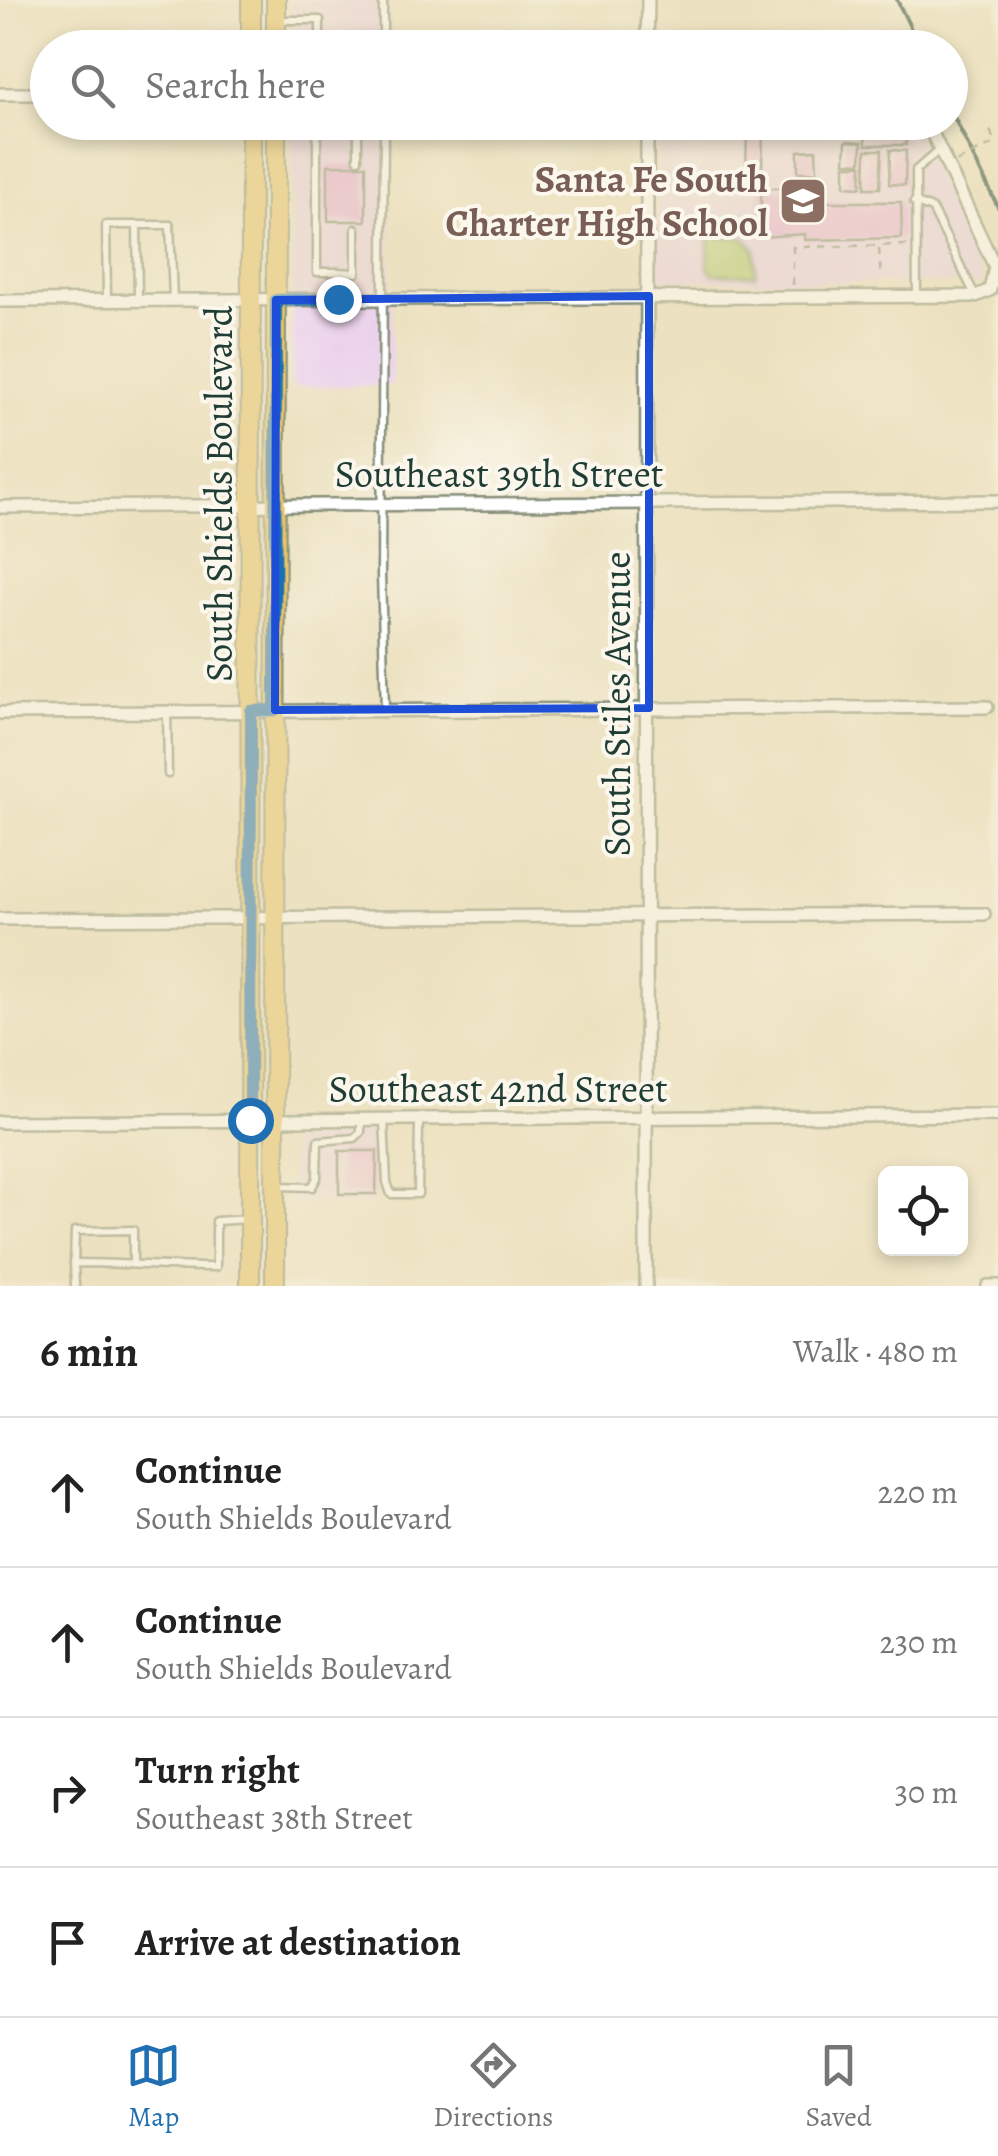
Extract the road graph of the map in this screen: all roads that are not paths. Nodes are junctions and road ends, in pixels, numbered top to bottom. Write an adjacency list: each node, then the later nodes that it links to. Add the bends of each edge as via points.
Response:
1 (252, 0): 6 (main road)
2 (276, 0): 5 (main road)
3 (383, 0): 9 (lane)
4 (648, 0): 10 (street)
5 (276, 20): 7 (main road); 8 (lane, via 320,20)
6 (251, 30)
7 (276, 30)
8 (320, 30)
9 (383, 30)
10 (647, 30)
11 (0, 94): 12 (street)
12 (30, 94)
13 (251, 140): 30 (main road, South Shields Boulevard)
14 (276, 140): 35 (main road, South Shields Boulevard)
15 (317, 140): 25 (lane, via 317,272)
16 (358, 140): 21 (lane)
17 (384, 140): 29 (lane)
18 (647, 140): 26 (street, South Stiles Avenue)
19 (938, 140): 20 (street)
20 (944, 151): 22 (lane, via 916,170); 28 (street, via 995,267 990,290)
21 (358, 160)
22 (914, 202): 27 (lane); 28 (lane, via 932,209)
23 (137, 225): 32 (lane, via 106,225); 33 (lane); 34 (lane, via 170,225)
24 (356, 229): 25 (lane, via 356,273)
25 (338, 272): 31 (lane)
26 (649, 296): 27 (street); 29 (street); 38 (street, South Stiles Avenue)
27 (916, 296): 28 (street)
28 (976, 296)
29 (384, 298): 31 (street); 39 (lane)
30 (251, 299): 34 (street); 35 (street); 41 (main road, South Shields Boulevard)
31 (338, 299): 35 (street)
32 (107, 300): 33 (street); 36 (street)
33 (138, 300): 34 (street)
34 (173, 300)
35 (276, 300): 40 (main road, South Shields Boulevard)
36 (0, 301)
37 (998, 501): 38 (street, Southeast 39th Street)
38 (647, 502): 39 (street, Southeast 39th Street); 44 (street, South Stiles Avenue)
39 (384, 504): 40 (street, Southeast 39th Street); 45 (lane)
40 (276, 505): 41 (street, Southeast 39th Street); 46 (main road, South Shields Boulevard)
41 (251, 506): 42 (street, Southeast 39th Street); 48 (main road, South Shields Boulevard)
42 (0, 508)
43 (988, 707): 44 (street)
44 (649, 708): 45 (street); 51 (street, South Stiles Avenue)
45 (385, 709): 46 (street)
46 (275, 710): 48 (street); 53 (main road, South Shields Boulevard)
47 (167, 711): 48 (street); 49 (street); 50 (lane)
48 (251, 711): 54 (main road, South Shields Boulevard)
49 (0, 713)
50 (168, 774)
51 (647, 914): 52 (street); 53 (street); 57 (street, South Stiles Avenue)
52 (984, 914)
53 (275, 916): 54 (street); 61 (main road, South Shields Boulevard)
54 (251, 917): 55 (street); 60 (main road, South Shields Boulevard)
55 (0, 918)
56 (996, 1115): 57 (street, Southeast 42nd Street)
57 (648, 1118): 59 (street, Southeast 42nd Street); 71 (street, South Stiles Avenue)
58 (384, 1119): 59 (street, Southeast 42nd Street); 59 (lane, via 391,1194 418,1194); 62 (street, Southeast 42nd Street)
59 (419, 1119)
60 (250, 1120): 61 (street, Southeast 42nd Street); 63 (street, Southeast 42nd Street); 65 (main road, South Shields Boulevard)
61 (275, 1120): 62 (street, Southeast 42nd Street); 64 (main road, South Shields Boulevard)
62 (361, 1120): 64 (lane, via 355,1138 318,1141 312,1186)
63 (0, 1122)
64 (274, 1186): 70 (main road, South Shields Boulevard)
65 (250, 1219): 67 (lane, via 216,1220 216,1267); 69 (main road, South Shields Boulevard)
66 (74, 1263): 67 (lane); 67 (lane, via 74,1231 134,1230); 68 (lane)
67 (134, 1263)
68 (75, 1286)
69 (250, 1286)
70 (275, 1286)
71 (646, 1286)
72 (988, 1286): 73 (street)
73 (998, 1286)

